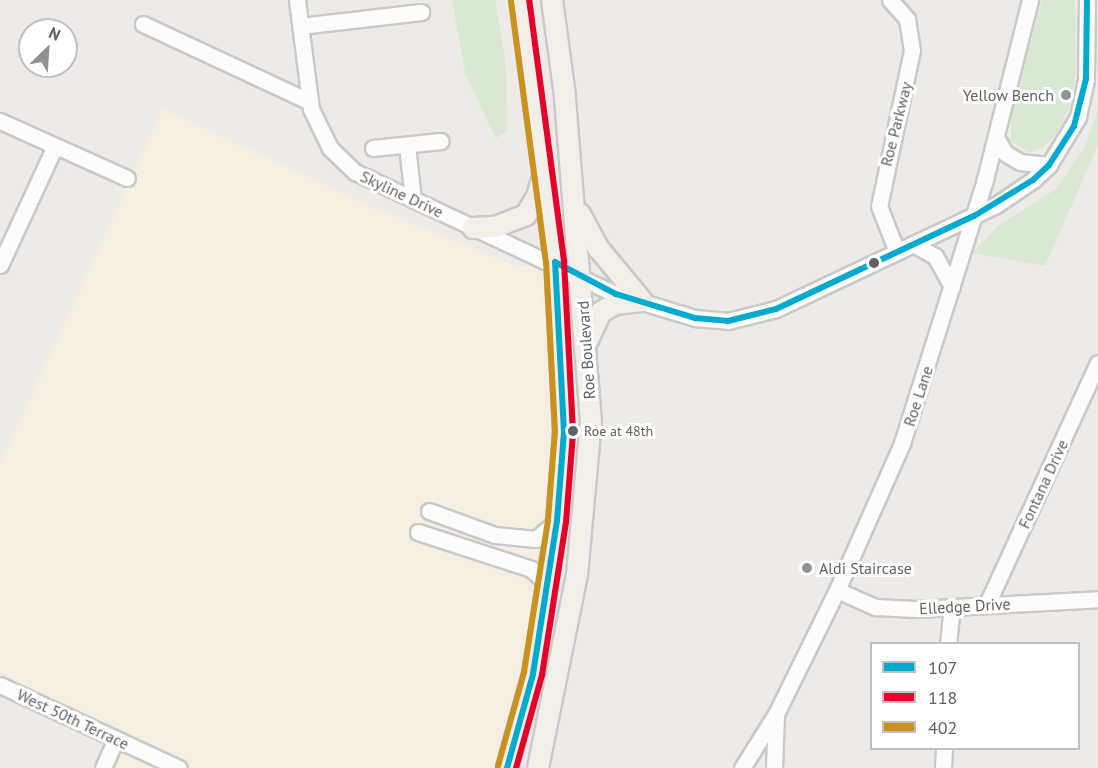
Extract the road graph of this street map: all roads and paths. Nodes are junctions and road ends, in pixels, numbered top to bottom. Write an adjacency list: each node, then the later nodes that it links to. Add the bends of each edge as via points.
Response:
1 (297, 0): 9 (street, Skyline Drive)
2 (520, 0): 18 (main road, Roe Boulevard)
3 (552, 0): 21 (main road, Roe Boulevard)
4 (890, 0): 25 (street, Roe Parkway, via 907,19 912,50 879,206)
5 (1030, 0): 12 (street, Roe Lane)
6 (1087, 0): 17 (street, Skyline Drive, via 1082,104 1074,126)
7 (421, 12): 9 (street)
8 (143, 24): 10 (street)
9 (300, 26): 10 (street, Skyline Drive)
10 (310, 102): 20 (street, Skyline Drive, via 319,130 345,164)
11 (0, 122): 14 (street)
12 (996, 137): 17 (street, via 1005,153 1020,162); 22 (street, Roe Lane)
13 (441, 141): 15 (street)
14 (55, 146): 19 (street); 27 (street)
15 (407, 146): 16 (street); 20 (street)
16 (373, 148)
17 (1049, 165): 22 (street, Skyline Drive, via 1005,200)
18 (543, 175): 23 (main road, via 537,197 526,215 495,227); 26 (main road, Roe Boulevard)
19 (127, 178)
20 (413, 200): 23 (street, Skyline Drive)
21 (574, 202): 28 (main road, Roe Boulevard); 30 (main road, via 599,249)
22 (974, 216): 24 (street, Skyline Drive); 29 (street, Roe Lane)
23 (473, 228): 26 (street, Skyline Drive)
24 (913, 244): 25 (street, Skyline Drive); 29 (street, via 935,256)
25 (897, 252): 30 (street, Skyline Drive, via 776,309 728,321 695,318)
26 (555, 262): 28 (street, Skyline Drive); 34 (main road, Roe Boulevard, via 564,432)
27 (0, 265)
28 (581, 276): 30 (street, Skyline Drive); 31 (main road, Roe Boulevard)
29 (952, 287): 37 (street, Roe Lane, via 902,443)
30 (642, 301): 31 (main road, via 615,304 601,312)
31 (586, 348): 49 (main road, Roe Boulevard, via 591,422 581,542)
32 (1098, 363): 39 (street, Fontana Drive)
33 (429, 511): 34 (street, via 495,535 536,539)
34 (557, 521): 36 (main road, Roe Boulevard)
35 (418, 532): 36 (street, via 531,568)
36 (547, 583): 48 (main road, Roe Boulevard, via 533,674)
37 (837, 590): 40 (street, Elledge Drive, via 875,607); 43 (street, Roe Lane)
38 (1098, 599): 39 (street, Elledge Drive)
39 (987, 604): 40 (street, Elledge Drive)
40 (952, 608): 41 (street)
41 (948, 642)
42 (0, 685): 44 (street, West 50th Terrace)
43 (776, 714): 50 (street, Roe Lane); 51 (street)
44 (116, 739): 46 (street); 47 (street, West 50th Terrace)
45 (944, 750): 52 (street)
46 (103, 768)
47 (179, 768)
48 (507, 768)
49 (538, 768)
50 (742, 768)
51 (774, 768)
52 (943, 768)

